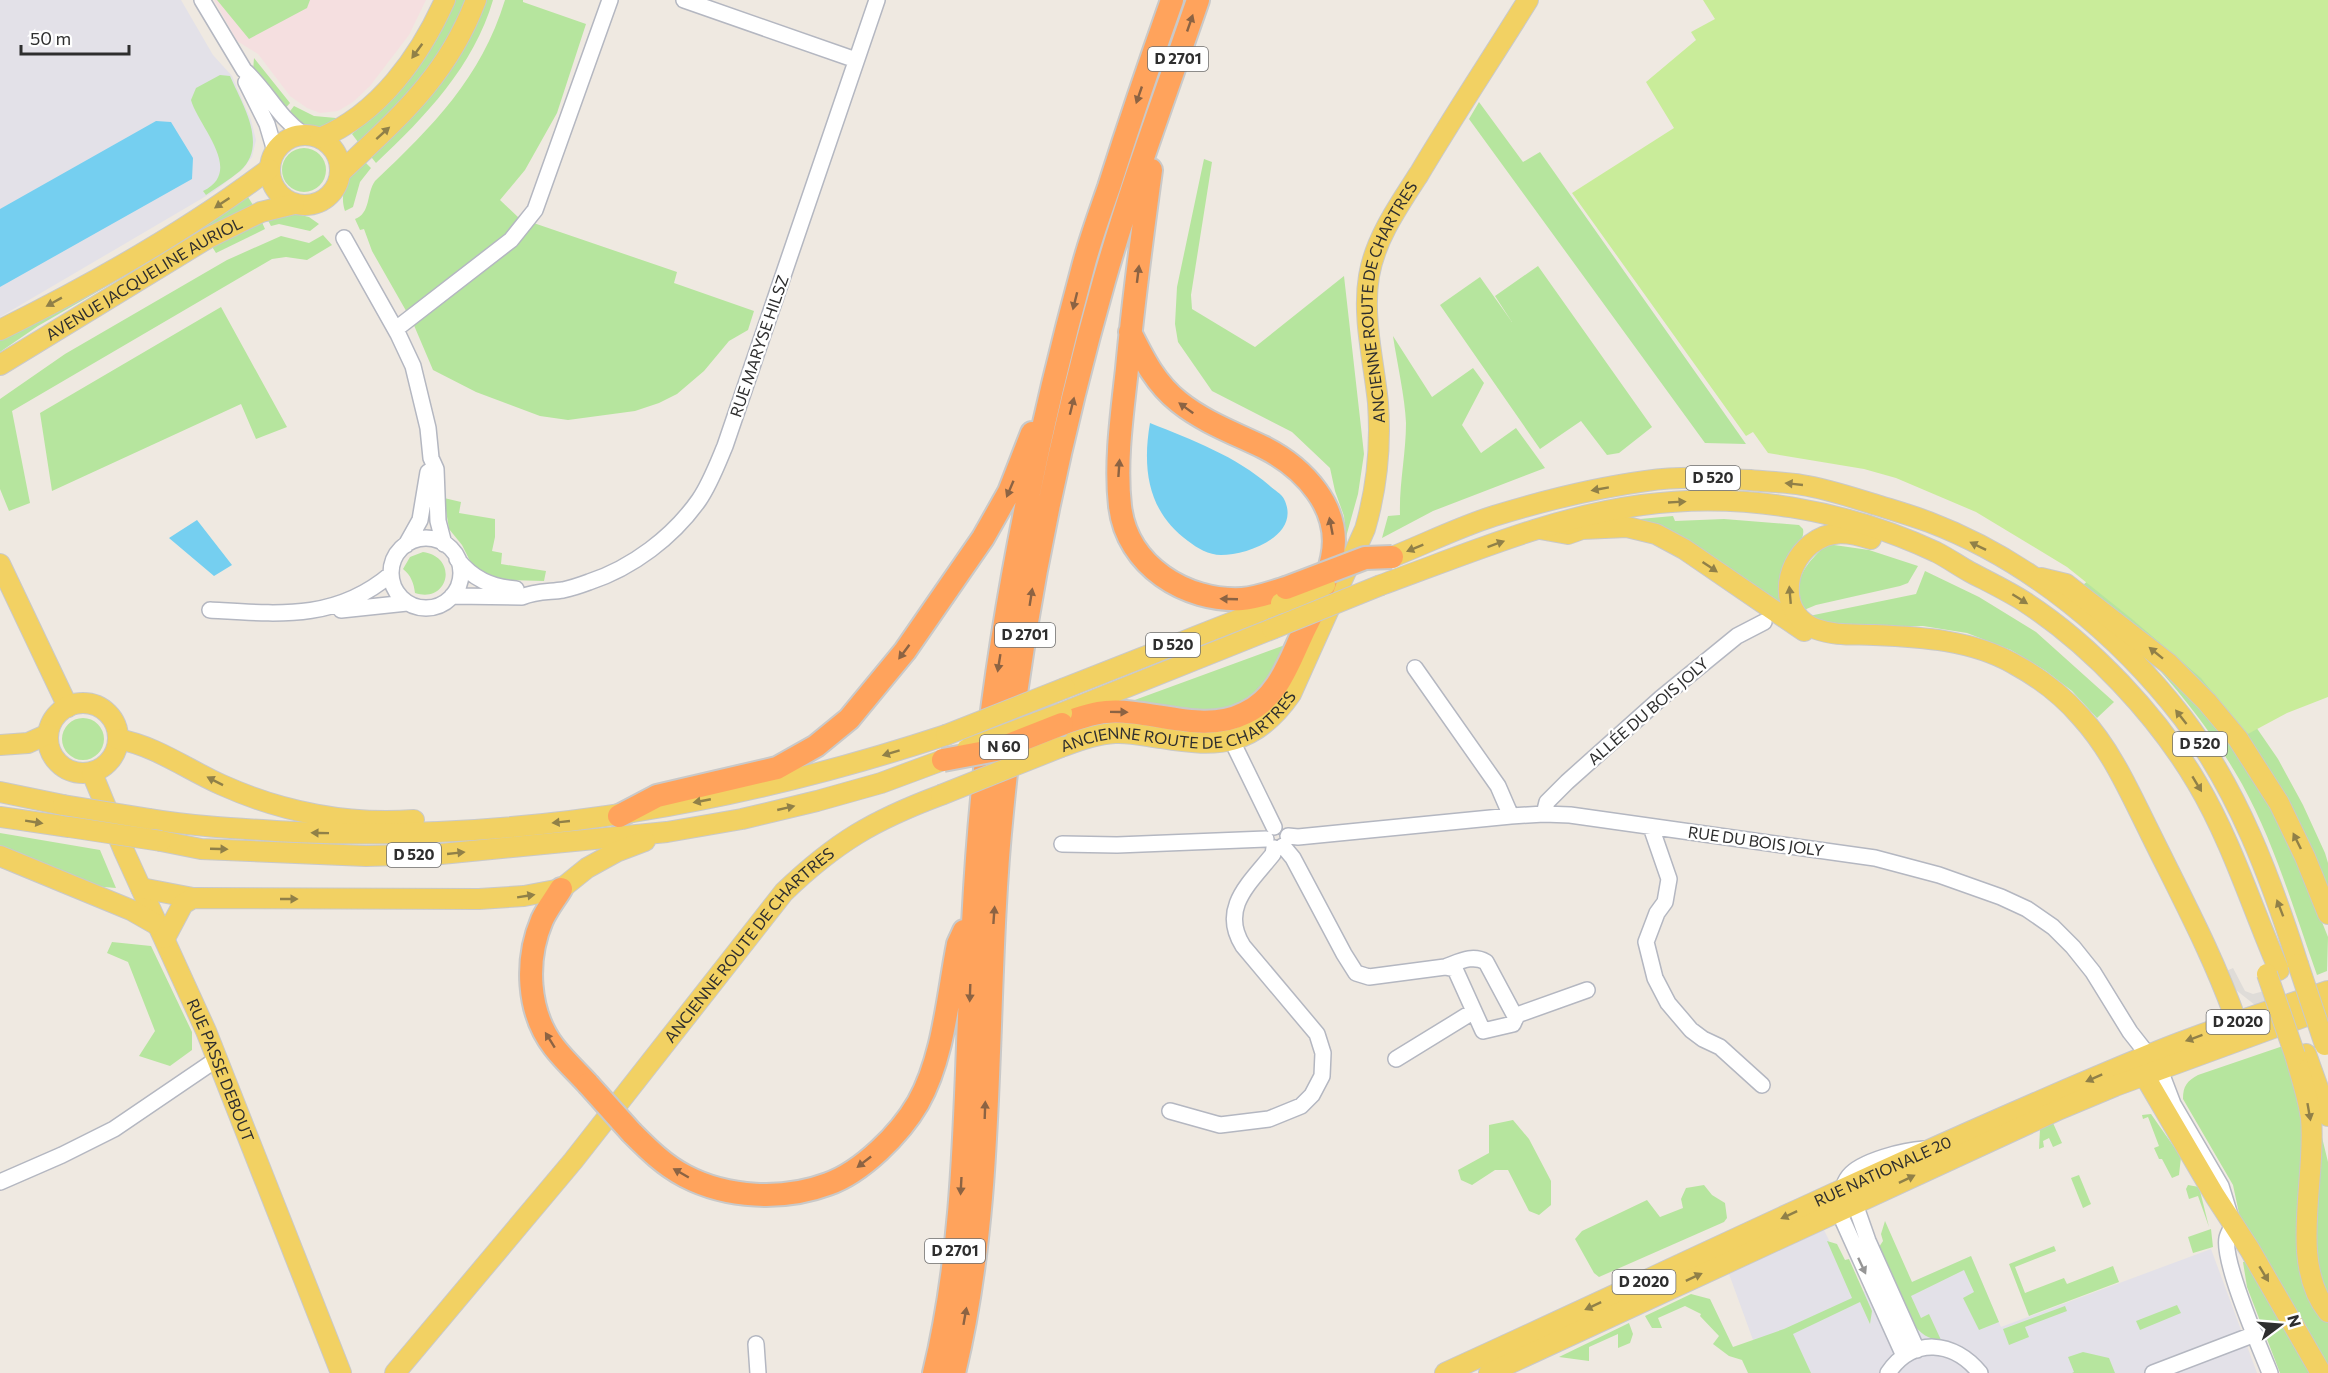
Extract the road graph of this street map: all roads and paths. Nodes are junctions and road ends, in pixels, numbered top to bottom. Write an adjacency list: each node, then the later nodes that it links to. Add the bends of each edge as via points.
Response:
1 (202, 0): 11 (street)
2 (445, 0): 13 (main road, one-way to 13, via 423,42 389,87 359,116)
3 (476, 0): 15 (main road, one-way to 3, via 403,115 432,80 462,33)
4 (610, 0): 18 (street, via 535,210 511,240)
5 (684, 0): 10 (street)
6 (877, 0): 10 (street, RUE MARYSE HILSZ)
7 (1172, 0): 22 (highway, D 2701, one-way to 22, via 1083,265)
8 (1198, 0): 12 (highway, D 2701, one-way to 8)
9 (1528, 0): 46 (main road, ANCIENNE ROUTE DE CHARTRES, via 1376,248 1368,282 1378,454 1365,529 1291,694 1267,721)
10 (856, 60): 33 (street, RUE MARYSE HILSZ, via 725,446 700,499 669,533 625,567 564,589)
11 (244, 70): 13 (street, via 280,116); 14 (street, via 246,83 267,124)
12 (1157, 117): 20 (highway, one-way to 12); 94 (highway, D 2701, one-way to 12, via 978,1228 1002,811 1034,576 1053,479 1104,279)
13 (312, 136): 14 (main road, via 288,139); 15 (main road, via 327,143 337,156)
14 (272, 160): 16 (main road, via 270,176 276,190); 19 (main road, AVENUE JACQUELINE AURIOL, one-way to 19, via 218,206 144,252)
15 (338, 179): 16 (main road, via 330,195 320,202)
16 (294, 204): 21 (main road, AVENUE JACQUELINE AURIOL, via 261,212 208,238)
17 (344, 238): 18 (street)
18 (396, 329): 23 (street, via 416,377)
19 (0, 330)
20 (1130, 332): 34 (highway, one-way to 20, via 1224,599 1182,589 1134,548 1120,508 1118,482); 43 (highway, one-way to 20, via 1131,712 1219,721 1259,705 1286,670 1314,611 1333,557 1329,518 1320,496 1305,476 1278,455 1209,422 1176,400 1149,370)
21 (0, 365)
22 (1046, 420): 52 (highway, one-way to 52, via 1030,435 1009,492 983,538 905,651 849,719 816,746 777,768 657,796); 65 (highway, D 2701, one-way to 65, via 1012,583 996,684)
23 (432, 458): 25 (street, via 420,520); 26 (street)
24 (1538, 528): 30 (main road, D 520, one-way to 30, via 1642,505 1754,503 1861,523 1939,553); 40 (main road, one-way to 40, via 1568,534 1582,529 1627,527 1656,534 1787,621 1829,642); 43 (main road, D 520, one-way to 24, bridge, via 1382,585)
25 (406, 544): 26 (street, via 425,538); 31 (street, via 398,552)
26 (444, 544): 28 (street)
27 (1392, 557): 32 (main road, D 520, one-way to 27, via 1931,523 1858,499 1801,484 1710,477 1647,480 1572,494 1491,517); 34 (highway, bridge, via 1365,558)
28 (457, 559): 33 (street, RUE MARYSE HILSZ, via 478,579); 35 (street, via 460,578)
29 (0, 564): 42 (main road)
30 (1968, 572): 40 (main road, one-way to 30, via 1834,634 1814,628 1796,615 1790,605 1788,586 1802,554 1826,536 1850,533); 76 (main road, D 520, one-way to 76, via 2026,603 2069,635 2131,695 2196,781 2229,846)
31 (391, 574): 36 (street, via 398,595); 38 (street, via 373,589)
32 (2029, 575): 66 (main road, one-way to 32, via 2279,803 2238,739 2207,702 2169,664 2066,584); 75 (main road, D 520, one-way to 32, bridge, via 2266,870 2217,770 2184,720 2147,676 2069,603)
33 (530, 594): 35 (street, RUE MARYSE HILSZ)
34 (1284, 595): 52 (main road, D 520, one-way to 52, bridge, via 946,735 841,768)
35 (452, 596): 36 (street, via 436,607)
36 (406, 603): 38 (street, via 323,613)
37 (210, 610): 38 (street, via 290,614)
38 (317, 610)
39 (1764, 622): 51 (street, ALLÉE DU BOIS JOLY, via 1737,636 1661,698 1567,782 1547,802)
40 (1912, 637): 74 (main road, via 1986,651 2011,662 2037,677 2082,717 2135,800)
41 (1415, 668): 53 (street, via 1498,786)
42 (68, 706): 44 (main road, via 58,713); 45 (main road, via 79,703 102,708 117,727)
43 (1062, 718): 48 (highway, N 60, bridge, via 996,750)
44 (48, 734): 47 (main road, via 28,743); 49 (main road, via 48,745 59,764 79,774)
45 (118, 739): 49 (main road, via 110,761); 56 (main road, one-way to 45, via 427,819 358,820 302,812 223,786 140,745)
46 (1232, 741): 58 (street); 91 (main road, ANCIENNE ROUTE DE CHARTRES, bridge, via 1207,744 1114,733 1092,736 876,822 813,864 784,892 573,1161)
47 (0, 746)
48 (943, 760): 57 (main road, D 520, one-way to 48, via 817,801)
49 (92, 772): 61 (main road, RUE PASSE DEBOUT)
50 (0, 792): 56 (main road, D 520, one-way to 50, bridge, via 386,834 246,829 150,819)
51 (1544, 814): 53 (street, RUE DU BOIS JOLY); 55 (street, RUE DU BOIS JOLY)
52 (620, 816): 56 (main road, D 520, one-way to 56)
53 (1511, 816): 58 (street, RUE DU BOIS JOLY)
54 (0, 817): 57 (main road, D 520, one-way to 57, bridge, via 201,849 366,856 441,854)
55 (1651, 827): 79 (street, RUE DU BOIS JOLY, via 1875,858 1939,875 2027,909 2053,927 2093,972); 80 (street, via 1669,879 1665,902 1646,942 1655,978 1668,1003 1690,1030 1720,1047)
56 (463, 830)
57 (667, 832): 62 (main road, via 616,852)
58 (1277, 839): 59 (street, RUE DU BOIS JOLY); 68 (street, via 1293,858 1356,973 1369,977); 81 (street, via 1273,854 1240,895 1234,930 1317,1034 1323,1053 1322,1076 1301,1106 1269,1119 1220,1125)
59 (1062, 844)
60 (0, 856): 63 (main road)
61 (139, 884): 63 (main road); 64 (main road); 67 (main road, RUE PASSE DEBOUT)
62 (561, 889): 64 (main road, one-way to 62, via 479,899); 65 (highway, one-way to 62, bridge, via 958,944 934,1068 918,1102 897,1132 853,1170 828,1184 786,1193 745,1195 686,1176 658,1159 553,1046 533,1000 531,973 533,945)
63 (105, 898): 67 (main road, via 141,914)
64 (193, 898): 67 (main road, via 183,904)
65 (972, 914): 93 (highway, D 2701, one-way to 93, via 959,1223)
66 (2328, 914)
67 (162, 933): 77 (main road, RUE PASSE DEBOUT)
68 (1445, 967): 72 (street, via 1455,969); 73 (street, via 1472,958 1486,962)
69 (1587, 990): 73 (street)
70 (2328, 991): 74 (main road, RUE NATIONALE 20 / D 2020)
71 (2328, 1008): 79 (main road, RUE NATIONALE 20 / D 2020)
72 (1474, 1011): 73 (street, via 1483,1030 1513,1024); 78 (street)
73 (1516, 1018)
74 (2237, 1023): 79 (main road, RUE NATIONALE 20 / D 2020, one-way to 79)
75 (2326, 1050)
76 (2300, 1054): 82 (main road, D 520); 86 (main road, one-way to 86, via 2311,1117 2308,1264 2315,1291)
77 (217, 1059): 83 (street, via 114,1129); 90 (main road, RUE PASSE DEBOUT)
78 (1396, 1059)
79 (2150, 1067): 84 (main road, RUE NATIONALE 20 / D 2020, one-way to 79); 84 (main road, RUE NATIONALE 20 / D 2020, one-way to 84, via 1935,1148); 85 (main road)
80 (1762, 1085)
81 (1170, 1111)
82 (2328, 1116)
83 (0, 1182)
84 (1845, 1202): 89 (street); 95 (main road, RUE NATIONALE 20 / D 2020, one-way to 95); 96 (main road, RUE NATIONALE 20 / D 2020, one-way to 84)
85 (2233, 1225): 87 (street, via 2227,1243 2242,1304); 101 (main road, one-way to 101)
86 (2328, 1312)
87 (2255, 1334): 99 (street); 100 (street)
88 (756, 1344): 92 (street)
89 (1910, 1353): 97 (street); 98 (street, via 1935,1347 1953,1350 1970,1360)
90 (341, 1373)
91 (395, 1373)
92 (758, 1373)
93 (934, 1373)
94 (954, 1373)
95 (1445, 1373)
96 (1489, 1373)
97 (1888, 1373)
98 (1980, 1373)
99 (2153, 1373)
100 (2270, 1373)
101 (2321, 1373)

